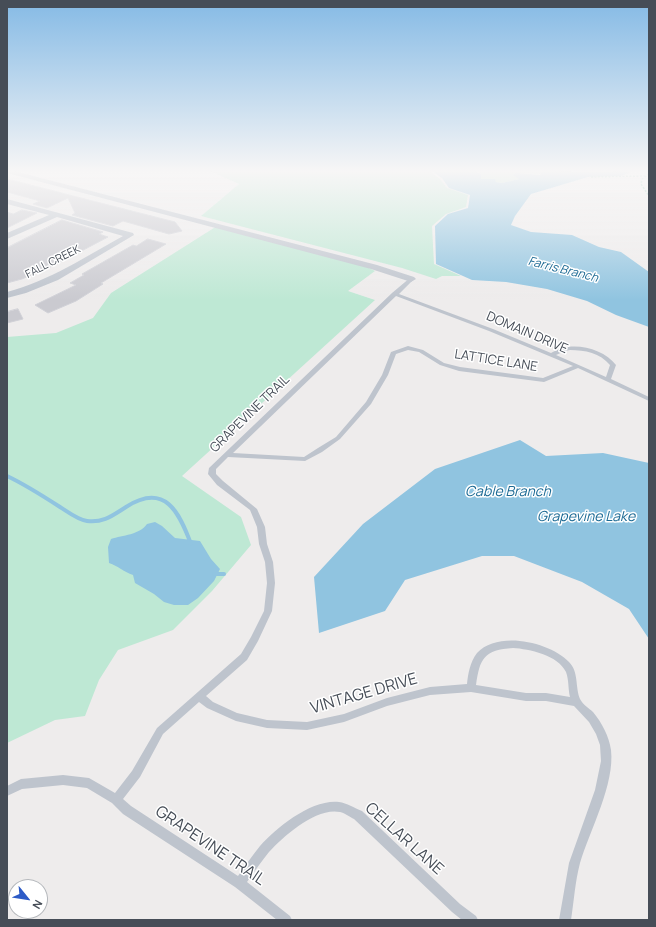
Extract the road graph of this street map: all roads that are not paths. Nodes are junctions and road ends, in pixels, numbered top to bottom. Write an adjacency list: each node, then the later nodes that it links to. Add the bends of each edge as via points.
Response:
1 (172, 214): 4 (street)
2 (56, 215): 3 (street); 6 (street, FALL CREEK, via 130,235 55,277)
3 (7, 236)
4 (411, 279): 5 (lane, GRAPEVINE TRAIL)
5 (394, 294): 7 (lane, DOMAIN DRIVE, via 477,323); 11 (lane, GRAPEVINE TRAIL)
6 (7, 295)
7 (552, 354): 8 (lane, DOMAIN DRIVE); 9 (lane, via 564,349 577,348 599,354 610,360 613,365)
8 (576, 366): 9 (lane, DOMAIN DRIVE); 11 (lane, LATTICE LANE, via 544,380 459,369 442,364 421,351 408,348 393,353 369,403 338,438 305,460)
9 (608, 379): 10 (lane, DOMAIN DRIVE)
10 (649, 399)
11 (228, 455): 13 (lane, GRAPEVINE TRAIL, via 213,468 212,474 220,484 253,510 261,527 271,583 268,611 256,639 244,657)
12 (471, 688): 13 (lane, VINTAGE DRIVE, via 430,691 387,702 344,718 307,726 267,724 236,716 210,705); 14 (lane, VINTAGE DRIVE); 14 (lane, via 475,666 481,654 504,644 524,644 557,657 566,665 572,676)
13 (200, 697): 16 (lane, GRAPEVINE TRAIL, via 160,732 136,774)
14 (577, 702): 20 (lane, via 600,730 607,751 606,770 575,864)
15 (7, 791): 16 (lane, GRAPEVINE TRAIL, via 21,784 63,780 89,783)
16 (116, 799): 17 (lane, GRAPEVINE TRAIL, via 127,810)
17 (239, 883): 18 (lane, GRAPEVINE TRAIL); 19 (lane, CELLAR LANE, via 266,848 292,826 324,807 341,807 358,815 456,908)
18 (286, 920)
19 (472, 920)
20 (565, 920)

